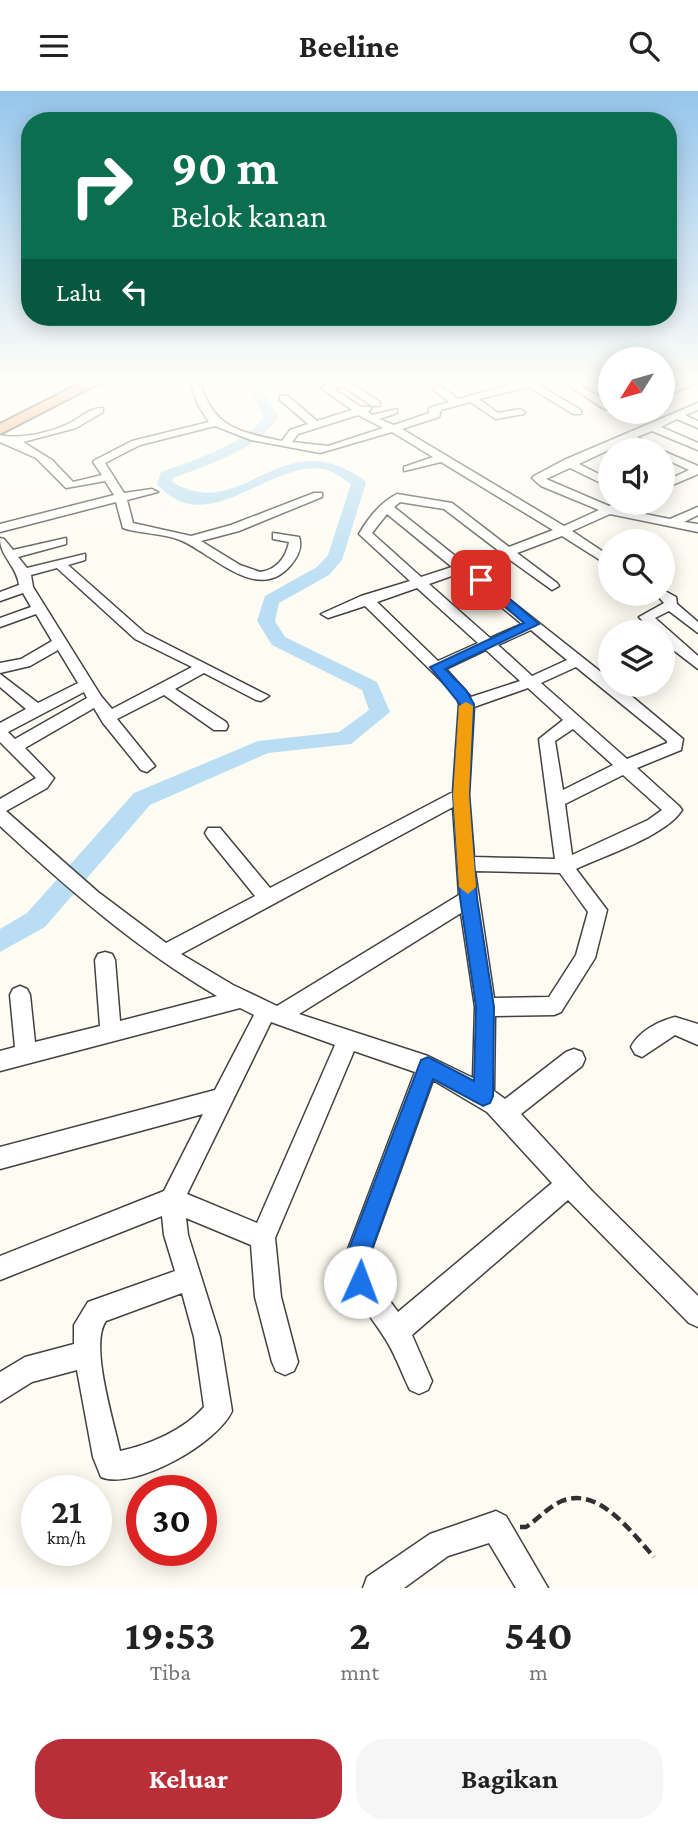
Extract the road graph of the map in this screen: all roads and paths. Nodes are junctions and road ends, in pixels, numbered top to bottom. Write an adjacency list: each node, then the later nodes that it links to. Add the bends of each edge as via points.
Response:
1 (25, 451): 10 (street, via 63,472 70,486)
2 (120, 451): 10 (street, via 98,465)
3 (429, 451): 5 (street)
4 (595, 451): 7 (street)
5 (440, 458): 8 (street); 24 (street)
6 (675, 459): 9 (street)
7 (569, 463): 11 (street); 16 (street, via 538,478)
8 (408, 469)
9 (698, 470): 12 (street)
10 (109, 477): 15 (street)
11 (598, 478)
12 (675, 479)
13 (152, 492): 15 (street)
14 (318, 495): 26 (street)
15 (121, 497): 22 (street); 26 (street, via 127,525 168,531)
16 (598, 506)
17 (386, 507): 30 (street, via 397,498 448,506); 36 (street); 38 (street, via 365,534)
18 (698, 511): 21 (street)
19 (598, 515): 24 (street)
20 (632, 515): 21 (street)
21 (670, 523): 23 (street)
22 (0, 528)
23 (698, 528)
24 (563, 531): 30 (street); 31 (street)
25 (277, 536): 26 (street, via 296,540 294,551 274,576 267,577 220,559)
26 (191, 540)
27 (62, 541): 33 (street)
28 (0, 543): 33 (street)
29 (598, 551): 31 (street)
30 (508, 552): 36 (street); 39 (street)
31 (595, 552): 32 (street)
32 (598, 554)
33 (10, 555): 37 (street)
34 (81, 557): 35 (street)
35 (59, 563): 37 (street); 55 (street, via 140,636)
36 (464, 566): 38 (street); 48 (street)
37 (24, 580): 40 (street); 44 (street)
38 (417, 582): 41 (street); 52 (street)
39 (552, 586)
40 (0, 597)
41 (366, 599): 45 (street); 56 (street)
42 (659, 606): 46 (street)
43 (673, 606): 49 (street)
44 (41, 608): 47 (street); 50 (street)
45 (328, 614)
46 (648, 620)
47 (0, 623)
48 (533, 624): 52 (street); 53 (street)
49 (698, 629)
50 (62, 641): 57 (street, via 25,663); 60 (street)
51 (675, 644): 54 (street)
52 (489, 645): 56 (street); 59 (street)
53 (578, 660): 59 (street); 72 (street, via 676,743)
54 (698, 664)
55 (204, 667): 61 (street); 62 (street)
56 (437, 667): 64 (street)
57 (0, 668)
58 (0, 679): 65 (street)
59 (531, 682): 64 (street); 67 (street)
60 (86, 685): 63 (street); 65 (street)
61 (165, 689): 66 (street); 68 (street)
62 (261, 696)
63 (96, 700): 66 (street); 70 (street)
64 (467, 704): 73 (street)
65 (37, 709): 69 (street)
66 (108, 715): 71 (street)
67 (573, 721): 72 (street); 74 (street, via 547,739)
68 (220, 726)
69 (1, 729): 70 (street)
70 (13, 747): 75 (street, via 46,778)
71 (147, 766)
72 (624, 767): 74 (street); 79 (street, via 670,807 671,814)
73 (461, 795): 78 (street); 80 (street)
74 (558, 800): 79 (street)
75 (0, 807)
76 (0, 815): 82 (street, via 94,901)
77 (214, 833): 80 (street)
78 (466, 864): 79 (street); 81 (street)
79 (565, 866): 86 (street, via 598,910 584,958 554,1006)
80 (266, 897): 82 (street)
81 (468, 898): 86 (street); 87 (street)
82 (167, 952): 85 (street)
83 (105, 960): 88 (street)
84 (20, 995): 92 (street)
85 (241, 999): 87 (street); 88 (street)
86 (485, 1007): 96 (street)
87 (273, 1013): 90 (street); 97 (street)
88 (111, 1032): 92 (street)
89 (698, 1036): 91 (street, via 680,1024 669,1025)
90 (348, 1040): 95 (street); 102 (street)
91 (642, 1047)
92 (26, 1054): 94 (street)
93 (574, 1059): 98 (street)
94 (0, 1061)
95 (428, 1066): 96 (street); 106 (street, via 357,1257 360,1282)
96 (483, 1096): 98 (street)
97 (220, 1099): 99 (street); 101 (street)
98 (505, 1113): 100 (street)
99 (0, 1158)
100 (569, 1184): 105 (street); 106 (street)
101 (172, 1200): 102 (street); 103 (street); 104 (street, via 176,1235)
102 (263, 1238): 108 (street, via 268,1297)
103 (0, 1268)
104 (190, 1278): 107 (street, via 96,1311 88,1325); 107 (street, via 220,1404 215,1418 204,1428 127,1466 111,1467)
105 (698, 1314)
106 (396, 1331): 109 (street)
107 (87, 1354): 110 (street, via 25,1370)
108 (285, 1362)
109 (419, 1381)
110 (0, 1389)
111 (496, 1526): 112 (path, via 526,1527 574,1496 615,1514); 113 (street, via 440,1544); 114 (street)
112 (654, 1557)
113 (378, 1588)
114 (533, 1588)

